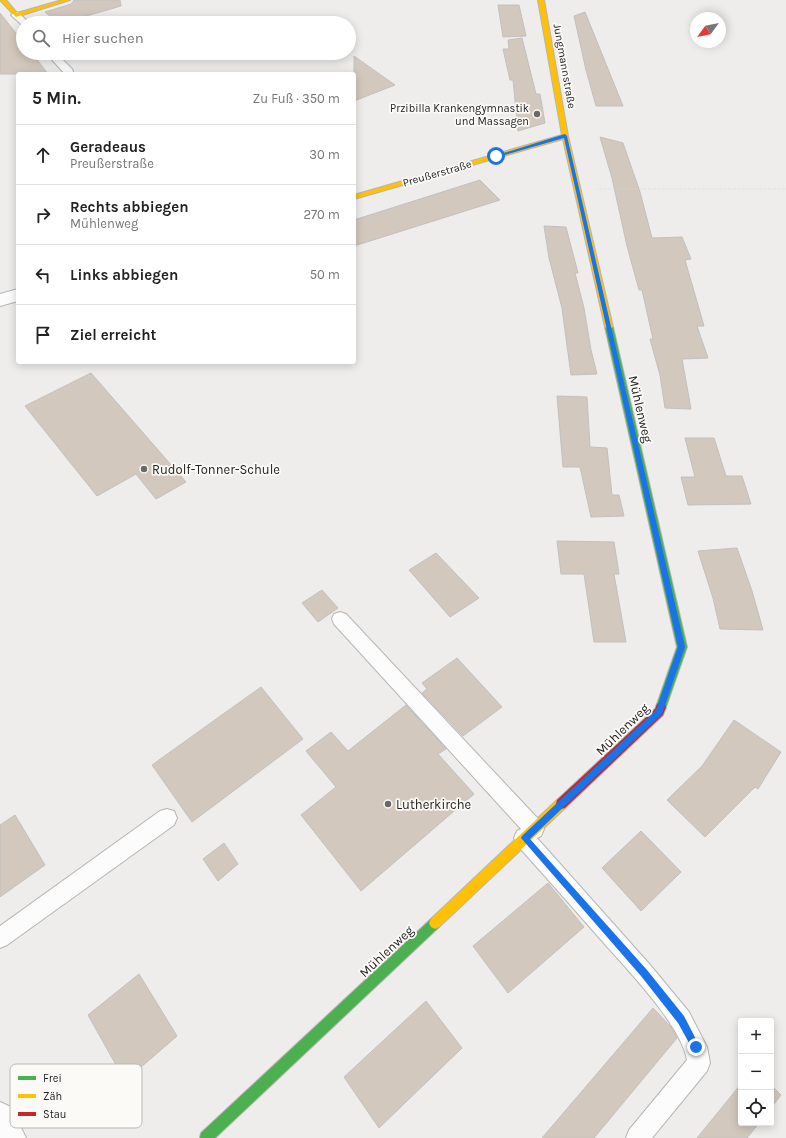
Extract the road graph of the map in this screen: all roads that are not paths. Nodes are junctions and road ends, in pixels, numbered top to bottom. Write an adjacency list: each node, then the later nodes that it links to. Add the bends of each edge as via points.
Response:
1 (3, 0): 4 (street)
2 (67, 0): 4 (street)
3 (541, 0): 7 (street, Jungmannstraße)
4 (16, 14)
5 (57, 60): 6 (lane)
6 (68, 72)
7 (565, 136): 8 (street, Preußerstraße); 13 (street, Mühlenweg, via 682,647 659,712)
8 (356, 196)
9 (16, 296): 10 (street)
10 (0, 300)
11 (340, 619): 13 (lane)
12 (168, 818): 14 (lane)
13 (530, 834): 17 (street, Mühlenweg); 18 (lane, via 681,1020 696,1047 699,1063)
14 (0, 938)
15 (0, 1118): 16 (street)
16 (10, 1138)
17 (206, 1138)
18 (637, 1138)

